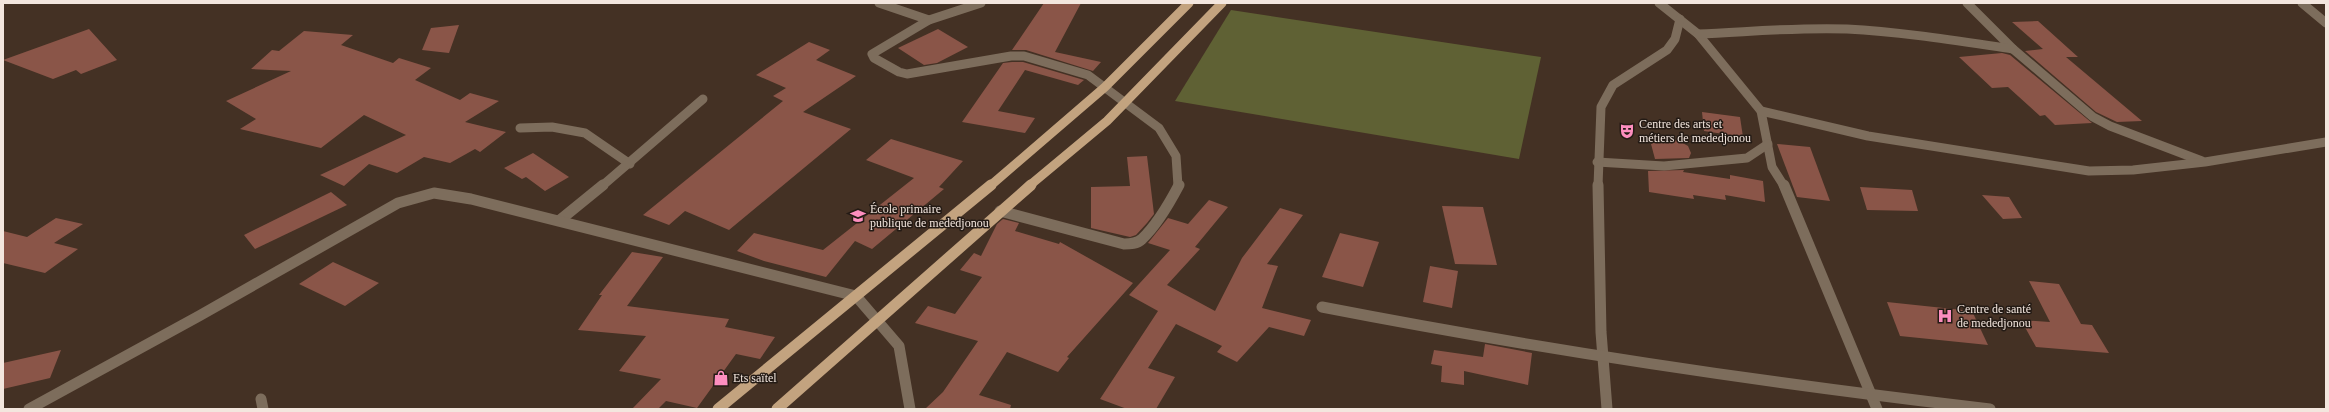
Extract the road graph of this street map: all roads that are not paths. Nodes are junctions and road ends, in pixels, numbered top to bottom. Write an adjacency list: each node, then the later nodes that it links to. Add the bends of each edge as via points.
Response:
1 (879, 3): 9 (street)
2 (981, 3): 9 (street)
3 (1188, 3): 13 (main road)
4 (1222, 3): 15 (main road)
5 (1659, 3): 8 (street)
6 (1967, 3): 12 (street)
7 (2302, 3): 10 (street)
8 (1680, 19): 11 (street); 20 (street, via 1675,39 1667,50 1613,85 1601,107)
9 (929, 20): 13 (street, via 876,50 872,54 874,58 907,74 1024,56 1088,75)
10 (2326, 23)
11 (1698, 34): 12 (street, via 1846,29 1888,32); 16 (street)
12 (2013, 49): 21 (street, via 2102,122)
13 (1105, 87): 15 (street); 25 (main road, via 971,203)
14 (703, 99): 22 (street)
15 (1125, 102): 23 (main road, via 1107,121); 23 (street, via 1159,128 1176,156 1179,185 1169,204 1141,240 1133,244 1124,244)
16 (1761, 112): 19 (street); 21 (street, via 1868,136 2089,171 2133,170)
17 (520, 128): 22 (street, via 552,127 585,133)
18 (2326, 142): 21 (street)
19 (1768, 144): 20 (street, via 1747,158 1664,166); 29 (street, via 1772,167 1784,186)
20 (1597, 162): 28 (street)
21 (2204, 162)
22 (630, 164): 24 (street)
23 (1000, 211): 27 (main road)
24 (560, 220): 25 (street); 30 (street, via 434,193 398,202 199,316)
25 (856, 296): 27 (street); 31 (main road)
26 (1322, 307): 28 (street, via 1457,334)
27 (879, 321): 32 (main road); 33 (street, via 899,346)
28 (1604, 356): 29 (street); 34 (street)
29 (1871, 396): 35 (street); 36 (street)
30 (29, 409)
31 (718, 409)
32 (777, 409)
33 (910, 409)
34 (1607, 409)
35 (1877, 409)
36 (1990, 409)

